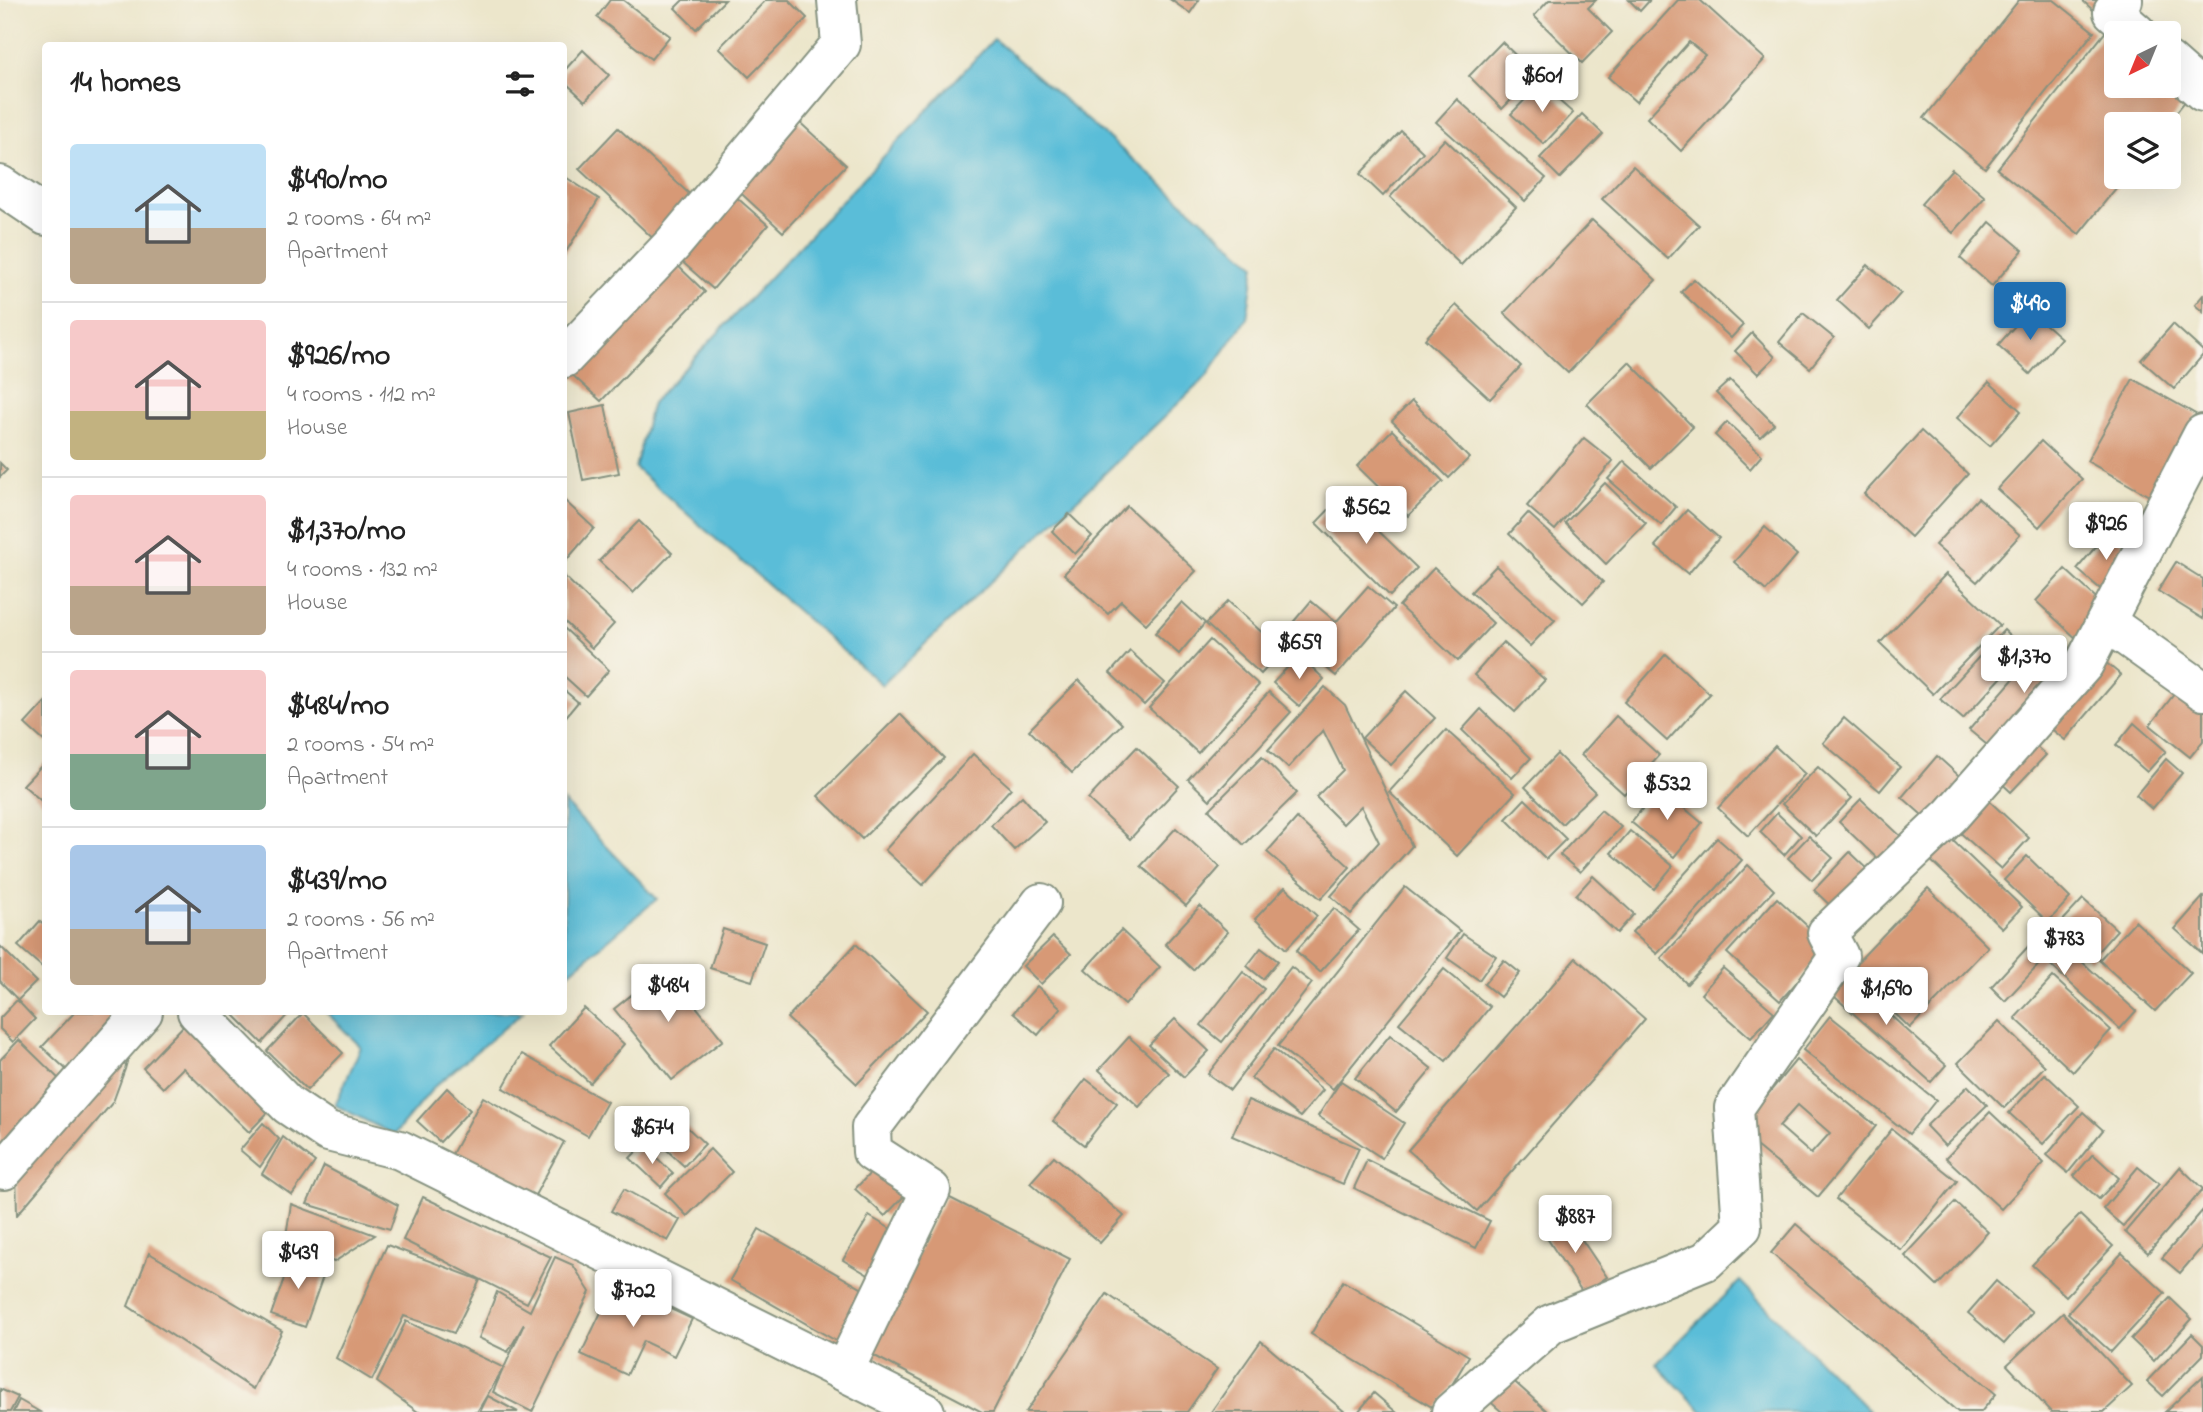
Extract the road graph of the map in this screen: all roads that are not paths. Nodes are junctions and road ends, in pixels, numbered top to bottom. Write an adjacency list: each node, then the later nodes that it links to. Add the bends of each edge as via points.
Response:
1 (837, 0): 8 (street, via 841,44 673,244)
2 (2123, 0): 3 (street, via 2113,12)
3 (2123, 21)
4 (2181, 73): 5 (street)
5 (2203, 92)
6 (0, 185): 7 (street)
7 (42, 213)
8 (567, 355)
9 (2203, 434): 10 (street)
10 (2106, 622): 11 (street); 18 (street, via 2084,664 1951,815 1827,933 1839,956 1734,1108 1742,1227 1706,1261 1551,1324)
11 (2203, 691)
12 (1041, 903): 16 (street, via 871,1128 872,1152 931,1190)
13 (140, 1015): 15 (street)
14 (200, 1015): 16 (street, via 288,1105 328,1132 400,1150)
15 (1, 1170)
16 (844, 1371): 17 (street)
17 (925, 1412)
18 (1451, 1412)

